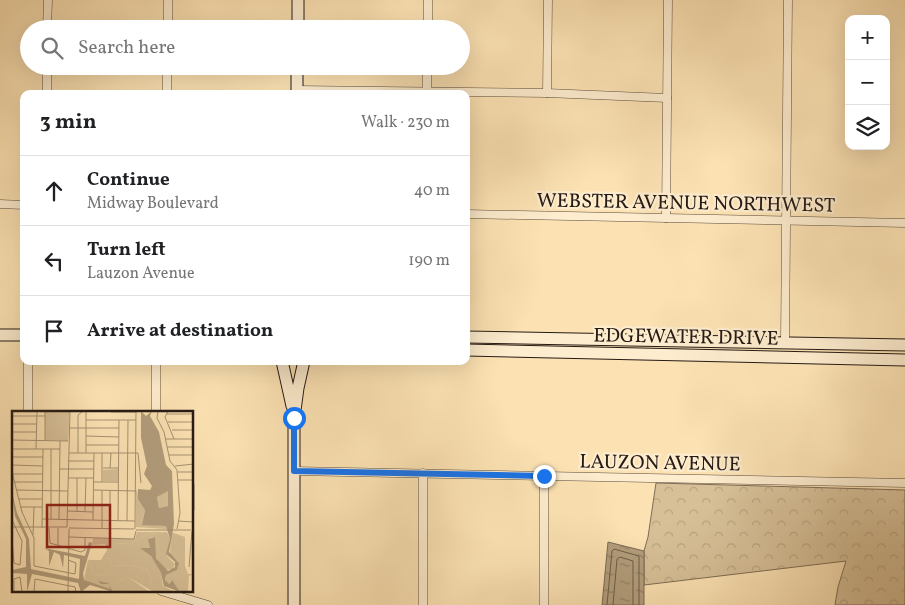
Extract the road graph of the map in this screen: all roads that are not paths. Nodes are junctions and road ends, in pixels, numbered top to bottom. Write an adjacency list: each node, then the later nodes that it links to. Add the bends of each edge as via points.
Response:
1 (48, 0): 8 (street)
2 (168, 0): 9 (street)
3 (298, 0): 10 (street)
4 (428, 0): 11 (street)
5 (548, 0): 21 (street)
6 (668, 0): 22 (street)
7 (788, 0): 27 (street)
8 (48, 20)
9 (168, 20)
10 (298, 20)
11 (428, 20)
12 (47, 75): 16 (street)
13 (167, 75): 17 (street)
14 (297, 75): 18 (street)
15 (427, 75): 19 (street)
16 (47, 90)
17 (167, 90)
18 (297, 90)
19 (427, 90)
20 (470, 92): 21 (street)
21 (547, 93): 22 (street)
22 (667, 98): 26 (street)
23 (0, 204): 24 (street)
24 (20, 205)
25 (470, 214): 26 (street, WEBSTER AVENUE NORTHWEST)
26 (666, 218): 27 (street, WEBSTER AVENUE NORTHWEST)
27 (786, 220): 28 (street, WEBSTER AVENUE NORTHWEST); 32 (street)
28 (905, 223)
29 (0, 335): 30 (street)
30 (20, 335)
31 (470, 337): 32 (street, EDGEWATER DRIVE)
32 (785, 343): 33 (street, EDGEWATER DRIVE)
33 (905, 345)
34 (470, 350): 35 (street, EDGEWATER DRIVE)
35 (905, 360)
36 (28, 365): 40 (street)
37 (156, 365): 41 (street)
38 (283, 365): 42 (street)
39 (303, 365): 42 (street)
40 (28, 411)
41 (156, 411)
42 (294, 418): 43 (street)
43 (294, 471): 44 (street, LAUZON AVENUE); 49 (street)
44 (424, 473): 45 (street, LAUZON AVENUE); 50 (street)
45 (544, 476): 46 (street, LAUZON AVENUE); 51 (street)
46 (905, 483)
47 (164, 592): 48 (street)
48 (208, 605)
49 (294, 605)
50 (423, 605)
51 (544, 605)

